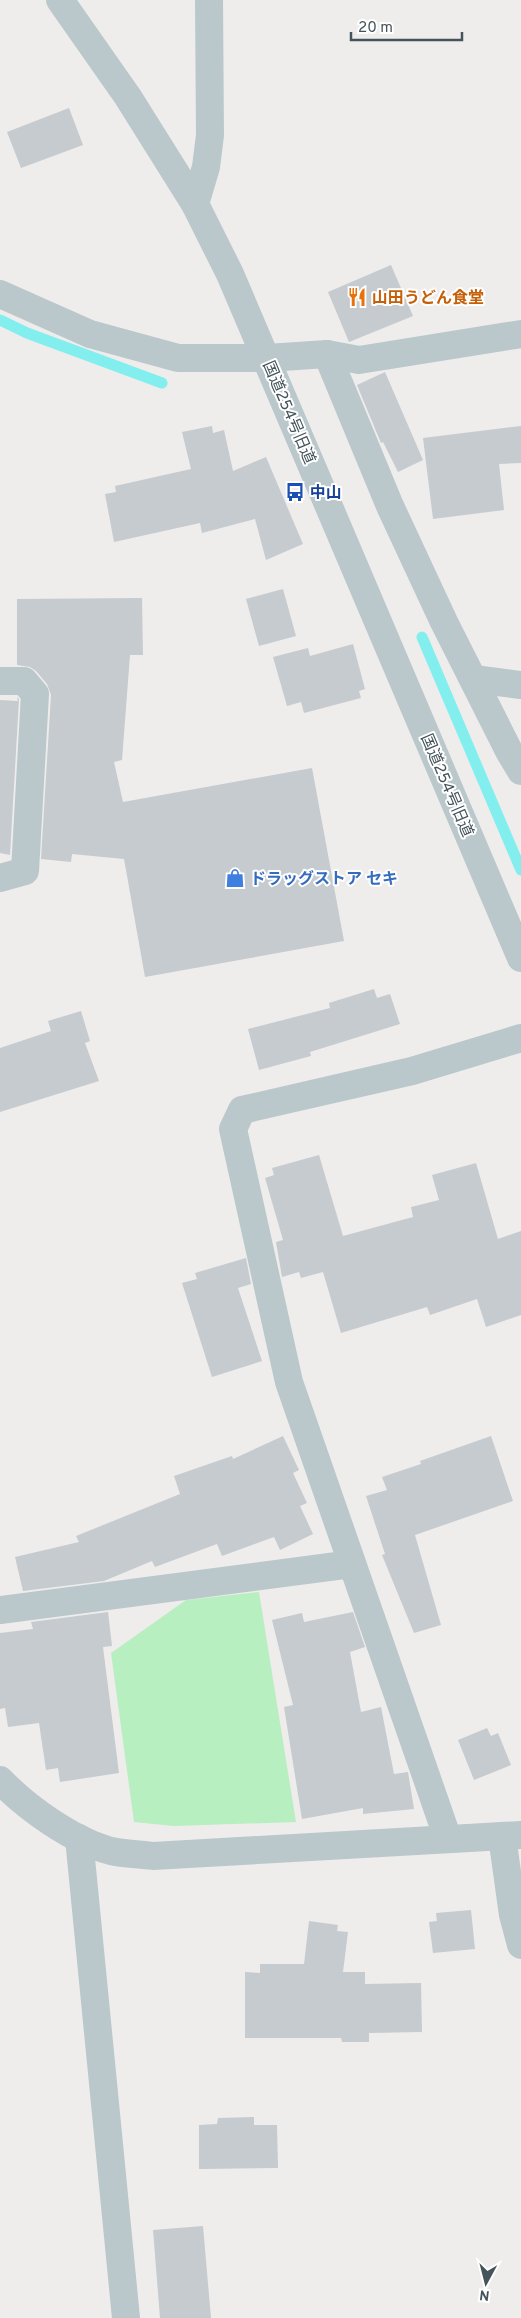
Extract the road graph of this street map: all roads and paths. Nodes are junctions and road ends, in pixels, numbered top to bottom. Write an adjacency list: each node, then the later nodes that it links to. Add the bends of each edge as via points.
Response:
1 (60, 0): 3 (street, 国道254号旧道, via 128,97)
2 (209, 0): 3 (street, via 210,135 206,167)
3 (195, 204): 7 (street, 国道254号旧道)
4 (0, 294): 7 (street, via 90,334 178,358)
5 (521, 334): 6 (street, via 359,360)
6 (327, 354): 7 (street); 8 (street, via 390,506)
7 (267, 358): 13 (street, 国道254号旧道)
8 (474, 679): 10 (street); 11 (street)
9 (0, 681): 12 (street, via 24,681 35,694 25,871)
10 (521, 685)
11 (521, 772)
12 (0, 878)
13 (521, 958)
14 (521, 1038): 15 (street, via 412,1071 242,1110 233,1129 289,1382)
15 (352, 1564): 16 (street); 20 (street)
16 (0, 1610)
17 (0, 1780): 19 (street, via 42,1816)
18 (511, 1835): 20 (street); 21 (street, via 513,1915)
19 (79, 1838): 20 (street, via 110,1850 154,1856); 22 (street)
20 (448, 1839)
21 (521, 1945)
22 (126, 2318)

